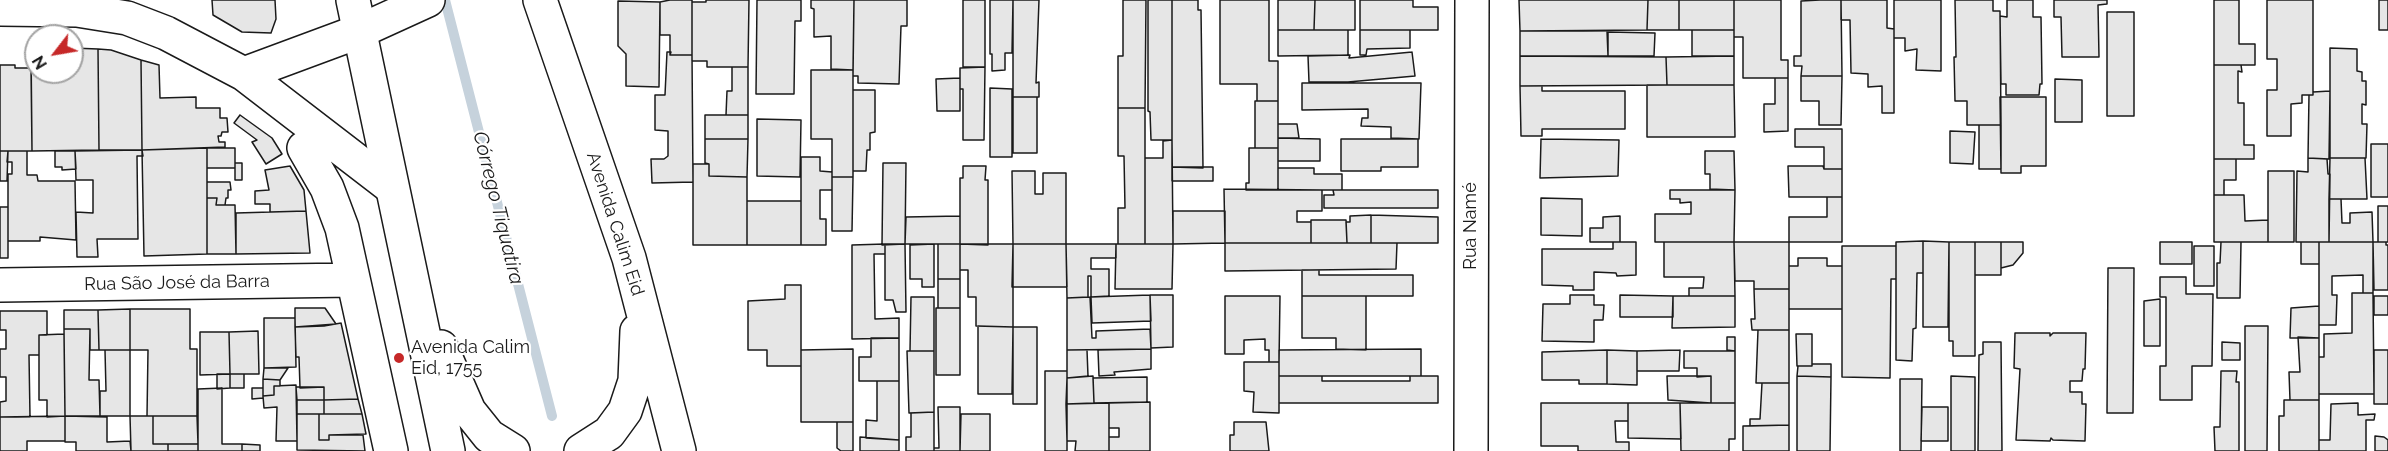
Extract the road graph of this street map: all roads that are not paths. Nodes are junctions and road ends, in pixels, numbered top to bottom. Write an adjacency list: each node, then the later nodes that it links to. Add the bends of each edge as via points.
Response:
1 (540, 0): 10 (street, Avenida Calim Eid)
2 (1472, 0): 19 (street, Rua Namé)
3 (420, 4): 6 (street)
4 (34, 5): 5 (street); 7 (street, via 126,18 166,33)
5 (0, 9)
6 (351, 12): 7 (street); 9 (street)
7 (244, 74): 9 (street)
8 (304, 148): 12 (street, via 331,198)
9 (391, 187): 11 (street)
10 (629, 258): 17 (street, via 637,327 635,381 617,424); 18 (street, Avenida Calim Eid)
11 (411, 276): 15 (street); 16 (street, via 469,411 489,436)
12 (353, 280): 13 (street, Rua São José da Barra); 14 (street)
13 (0, 285)
14 (391, 451)
15 (448, 451)
16 (513, 451)
17 (581, 451)
18 (679, 451)
19 (1471, 451)

